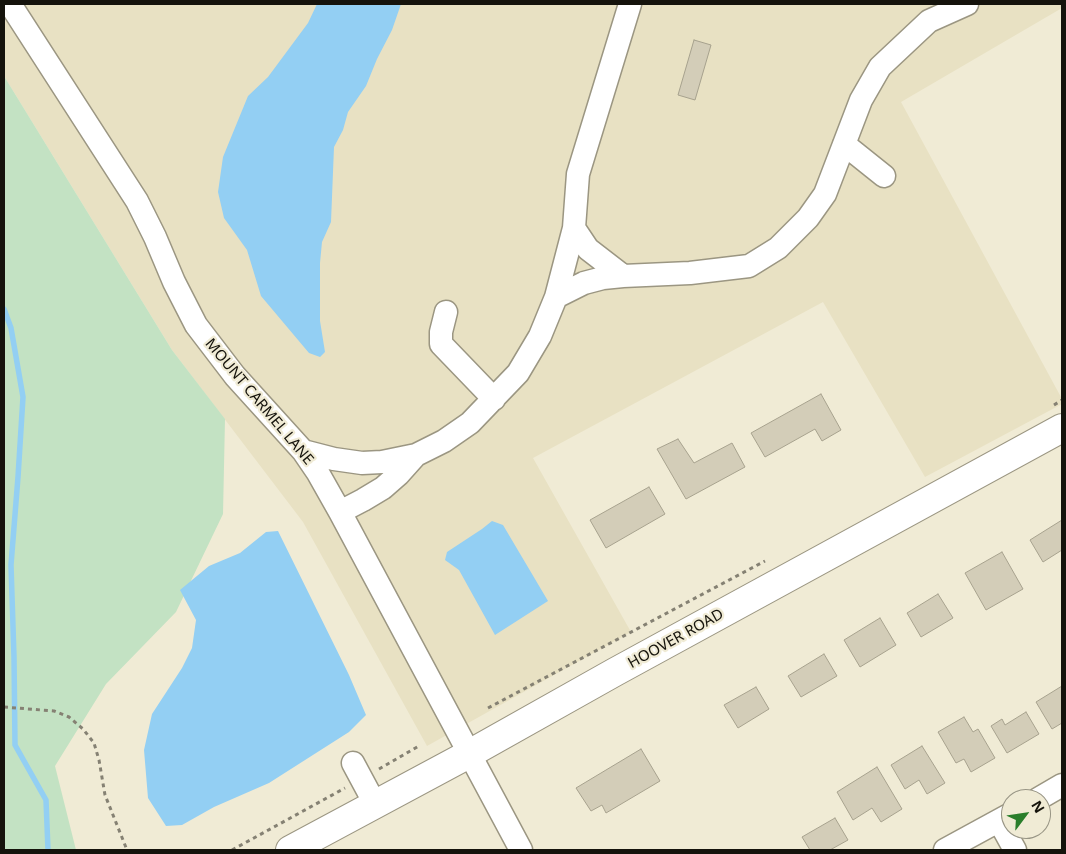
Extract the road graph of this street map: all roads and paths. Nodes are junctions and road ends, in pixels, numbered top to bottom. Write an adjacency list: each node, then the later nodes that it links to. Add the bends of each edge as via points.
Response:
1 (10, 4): 13 (street, MOUNT CARMEL LANE, via 137,201 196,325 235,376)
2 (630, 4): 6 (street, via 578,174)
3 (967, 4): 4 (street, via 930,20 880,67 861,100)
4 (844, 144): 5 (street); 7 (street, via 825,194 808,218 778,248 749,266)
5 (884, 176)
6 (574, 228): 7 (street, via 588,249); 8 (street)
7 (623, 276): 8 (street, via 584,283)
8 (556, 297): 10 (street, via 540,336 518,373)
9 (446, 312): 10 (street, via 441,344)
10 (494, 399): 14 (street, via 470,423)
11 (1062, 400): 12 (path)
12 (1058, 416): 20 (main road, HOOVER ROAD)
13 (303, 452): 14 (street, via 362,463); 15 (street, MOUNT CARMEL LANE)
14 (416, 455): 15 (street, via 383,488)
15 (340, 512): 20 (street, MOUNT CARMEL LANE)
16 (765, 561): 18 (path)
17 (4, 707): 26 (path, via 54,711 69,717 83,729 94,743 105,795)
18 (488, 708)
19 (419, 746): 21 (path)
20 (469, 754): 24 (main road, HOOVER ROAD); 29 (street, MOUNT CARMEL LANE)
21 (358, 771): 24 (street); 27 (path)
22 (1062, 786): 23 (street)
23 (1051, 792)
24 (375, 804): 28 (main road, HOOVER ROAD)
25 (1001, 820): 30 (street)
26 (127, 850)
27 (232, 850)
28 (290, 850)
29 (521, 850)
30 (945, 850)

